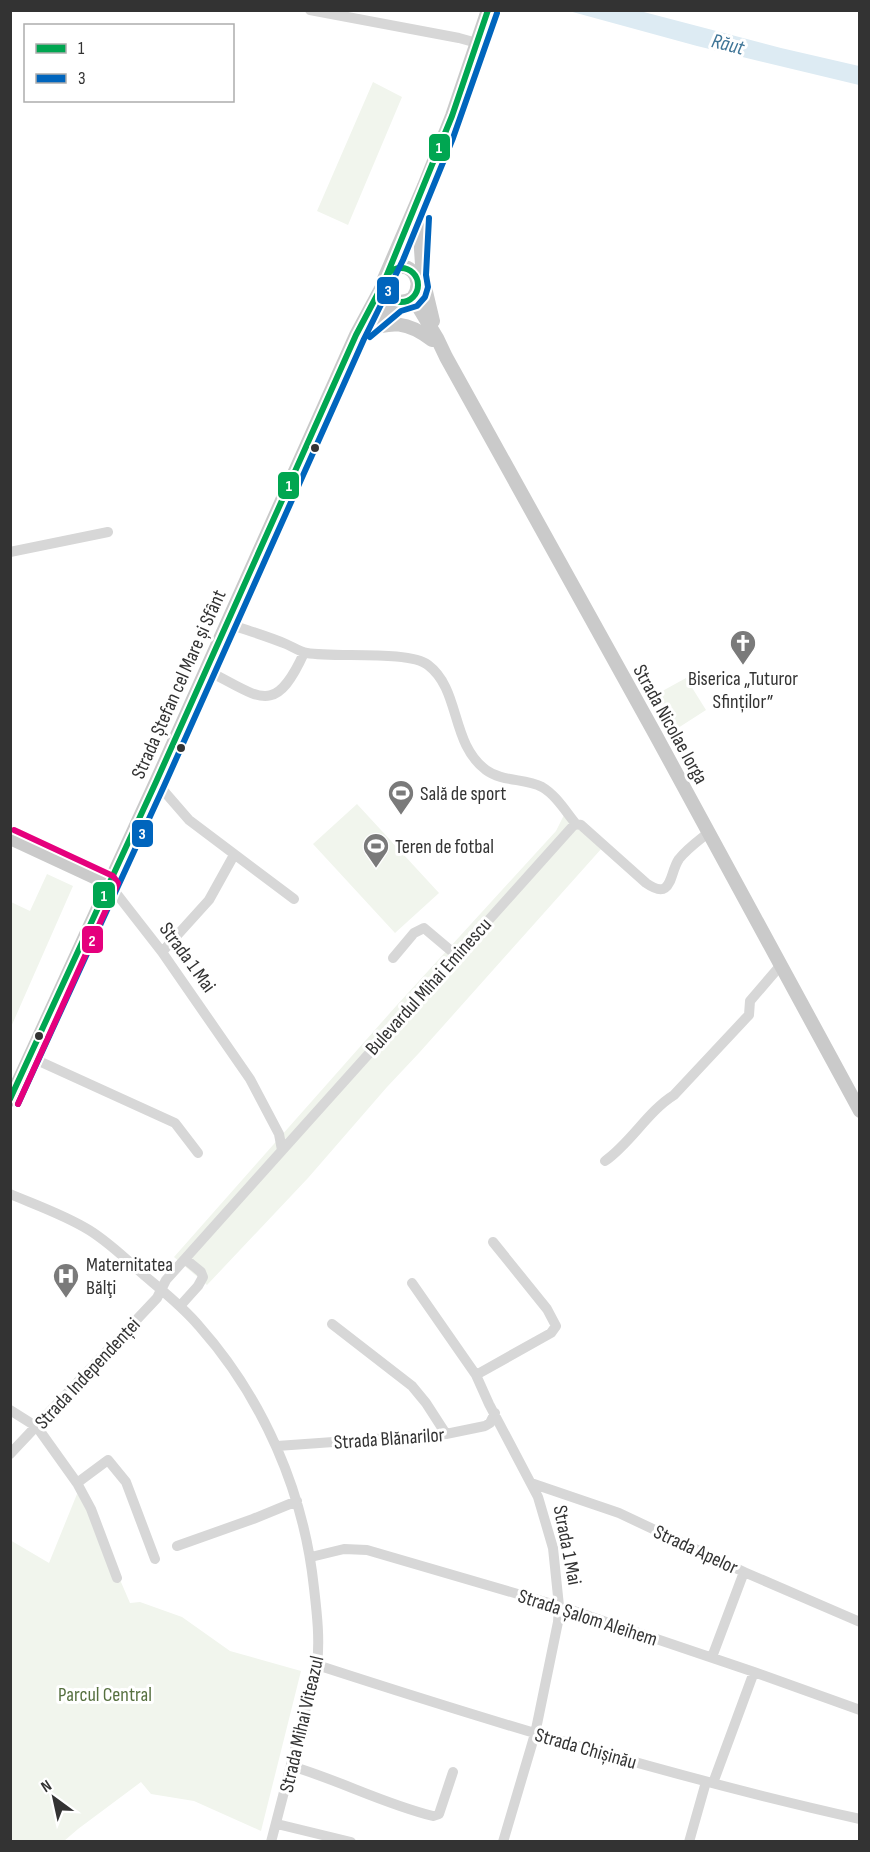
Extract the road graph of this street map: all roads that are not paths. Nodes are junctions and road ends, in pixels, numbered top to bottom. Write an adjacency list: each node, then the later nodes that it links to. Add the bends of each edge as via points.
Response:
1 (310, 10): 3 (street)
2 (487, 13): 3 (main road, Strada Ștefan cel Mare și Sfânt)
3 (477, 43): 4 (main road, Strada Ștefan cel Mare și Sfânt)
4 (424, 186): 5 (main road); 7 (main road, Strada Ștefan cel Mare și Sfânt)
5 (419, 220): 6 (main road); 10 (main road, via 423,279)
6 (417, 276): 7 (main road, via 402,267 391,269); 8 (main road, via 418,287)
7 (385, 279): 8 (main road, via 385,292 390,298); 9 (main road, Strada Ștefan cel Mare și Sfânt)
8 (406, 300): 9 (main road); 10 (main road, Strada Nicolae Iorga)
9 (360, 333): 10 (main road, via 380,325 399,324); 13 (main road, Strada Ștefan cel Mare și Sfânt)
10 (435, 339): 18 (main road, Strada Nicolae Iorga)
11 (108, 532): 12 (street)
12 (10, 552)
13 (226, 623): 14 (street); 15 (main road, Strada Ștefan cel Mare și Sfânt)
14 (304, 653): 15 (street, via 294,676 271,697 254,694); 17 (street, via 409,658 427,663 440,676 462,740 473,757 486,771 550,792)
15 (206, 669): 16 (main road, Strada Ștefan cel Mare și Sfânt)
16 (156, 782): 20 (street, via 189,820); 21 (main road, Strada Ștefan cel Mare și Sfânt)
17 (576, 824): 18 (street, via 646,883 662,889 672,881 678,861); 24 (street, Bulevardul Mihai Eminescu)
18 (708, 832): 26 (main road, Strada Nicolae Iorga)
19 (10, 838): 21 (main road, Strada 1 Mai)
20 (234, 855): 22 (street); 23 (street, via 209,900)
21 (109, 885): 23 (street, Strada 1 Mai); 27 (main road, Strada Ștefan cel Mare și Sfânt)
22 (294, 899)
23 (162, 952): 30 (street, Strada 1 Mai, via 250,1079 279,1134)
24 (456, 955): 25 (street, via 424,928 414,933); 30 (street, Bulevardul Mihai Eminescu)
25 (393, 958)
26 (780, 966): 29 (main road, Strada Nicolae Iorga); 32 (street, via 750,1001 746,1018)
27 (30, 1057): 28 (main road, Strada Ștefan cel Mare și Sfânt); 31 (street, via 175,1123)
28 (10, 1100)
29 (860, 1111)
30 (282, 1150): 35 (street, Bulevardul Mihai Eminescu)
31 (198, 1153)
32 (605, 1161)
33 (10, 1194): 37 (street, Strada Mihai Viteazul, via 87,1228)
34 (493, 1242): 40 (street, via 547,1309 556,1328)
35 (185, 1258): 37 (street, Bulevardul Mihai Eminescu, via 166,1280); 38 (street, via 203,1277)
36 (412, 1283): 40 (street, Strada 1 Mai)
37 (162, 1291): 38 (street, Strada Mihai Viteazul); 43 (street, Strada Independenței)
38 (180, 1306): 45 (street, Strada Mihai Viteazul, via 231,1366)
39 (332, 1324): 44 (street, via 412,1386)
40 (476, 1375): 42 (street, Strada 1 Mai)
41 (10, 1410): 43 (street)
42 (495, 1413): 44 (street, Strada Blănarilor, via 485,1426); 48 (street, Strada 1 Mai)
43 (37, 1427): 46 (street, Strada Independenței); 47 (street)
44 (446, 1434): 45 (street, Strada Blănarilor)
45 (277, 1446): 49 (street, Strada Mihai Viteazul)
46 (10, 1454)
47 (77, 1483): 52 (street, via 108,1460 126,1482); 54 (street)
48 (531, 1484): 53 (street, Strada Apelor, via 619,1513); 55 (street, Strada 1 Mai, via 553,1548)
49 (297, 1501): 50 (street); 51 (street, Strada Mihai Viteazul)
50 (177, 1546)
51 (311, 1557): 55 (street, Strada Șalom Aleihem, via 344,1549 367,1550); 58 (street, Strada Mihai Viteazul, via 319,1630)
52 (155, 1559)
53 (744, 1572): 56 (street, Strada Apelor); 57 (street)
54 (117, 1578)
55 (559, 1606): 57 (street, Strada Șalom Aleihem); 61 (street, Strada 1 Mai)
56 (860, 1622)
57 (712, 1657): 59 (street, Strada Șalom Aleihem)
58 (316, 1665): 61 (street, Strada Chișinău); 62 (street, Strada Mihai Viteazul)
59 (754, 1672): 60 (street, Strada Șalom Aleihem); 64 (street)
60 (860, 1710)
61 (535, 1734): 64 (street, Strada Chișinău); 70 (street, Strada 1 Mai)
62 (291, 1766): 63 (street, via 433,1816 439,1814); 66 (street, Strada Mihai Viteazul)
63 (453, 1772)
64 (709, 1782): 65 (street, Strada Chișinău); 71 (street)
65 (860, 1819)
66 (277, 1824): 67 (street); 68 (street, Strada Mihai Viteazul)
67 (326, 1839): 69 (street)
68 (271, 1842)
69 (351, 1842)
70 (503, 1842)
71 (689, 1842)

